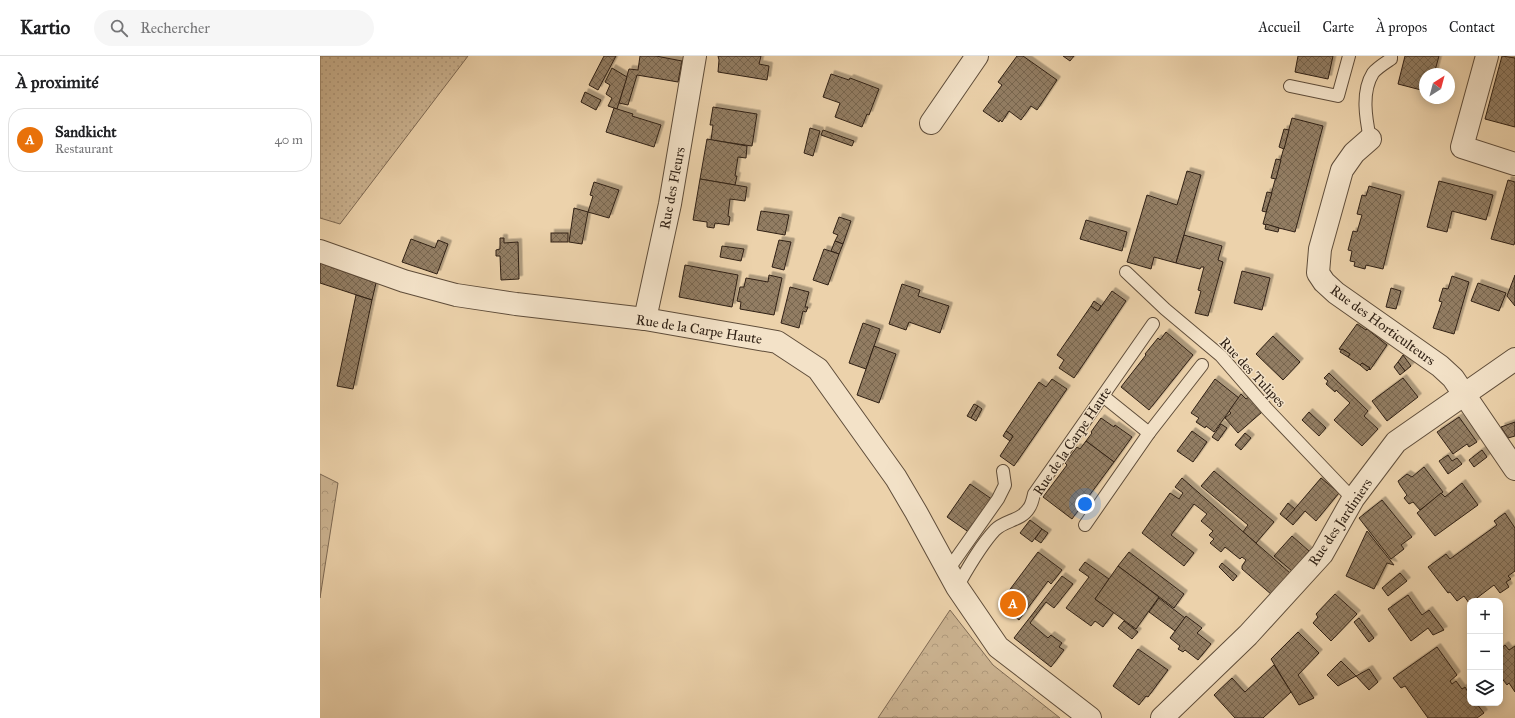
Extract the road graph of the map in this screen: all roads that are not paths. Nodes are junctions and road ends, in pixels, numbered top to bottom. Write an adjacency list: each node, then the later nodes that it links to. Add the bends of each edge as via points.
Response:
1 (696, 56): 12 (street, Rue des Fleurs, via 670,204)
2 (977, 56): 7 (street)
3 (1349, 56): 6 (lane, via 1338,96)
4 (1391, 56): 8 (lane, Rue des Horticulteurs, via 1374,73 1369,85 1366,118)
5 (1487, 56): 9 (street, via 1462,147)
6 (1290, 86)
7 (931, 123)
8 (1370, 139): 16 (street, Rue des Horticulteurs, via 1354,153 1342,170 1320,249 1318,273 1336,293 1440,366)
9 (1515, 164)
10 (320, 251): 12 (street, Rue de la Carpe Haute, via 404,281 456,295)
11 (1126, 272): 21 (lane, Rue des Tulipes, via 1221,356 1267,409)
12 (645, 320): 23 (street, Rue de la Carpe Haute, via 778,342 818,369 896,478)
13 (1153, 324): 17 (lane, Rue de la Carpe Haute)
14 (1515, 359): 16 (street, Rue des Jardiniers)
15 (1202, 366): 18 (lane)
16 (1466, 394): 19 (street, Rue des Horticulteurs); 21 (street, Rue des Jardiniers, via 1396,442)
17 (1103, 396): 18 (lane); 23 (lane, Rue de la Carpe Haute, via 1034,494 1030,508 1022,516 1004,523 996,530)
18 (1149, 433): 22 (lane)
19 (1515, 469)
20 (1003, 471): 23 (lane, via 1005,485)
21 (1353, 499): 25 (street, Rue des Jardiniers, via 1322,554 1248,635)
22 (1085, 525)
23 (952, 579): 24 (street, Rue de la Carpe Haute, via 998,647)
24 (1090, 718)
25 (1162, 718)

